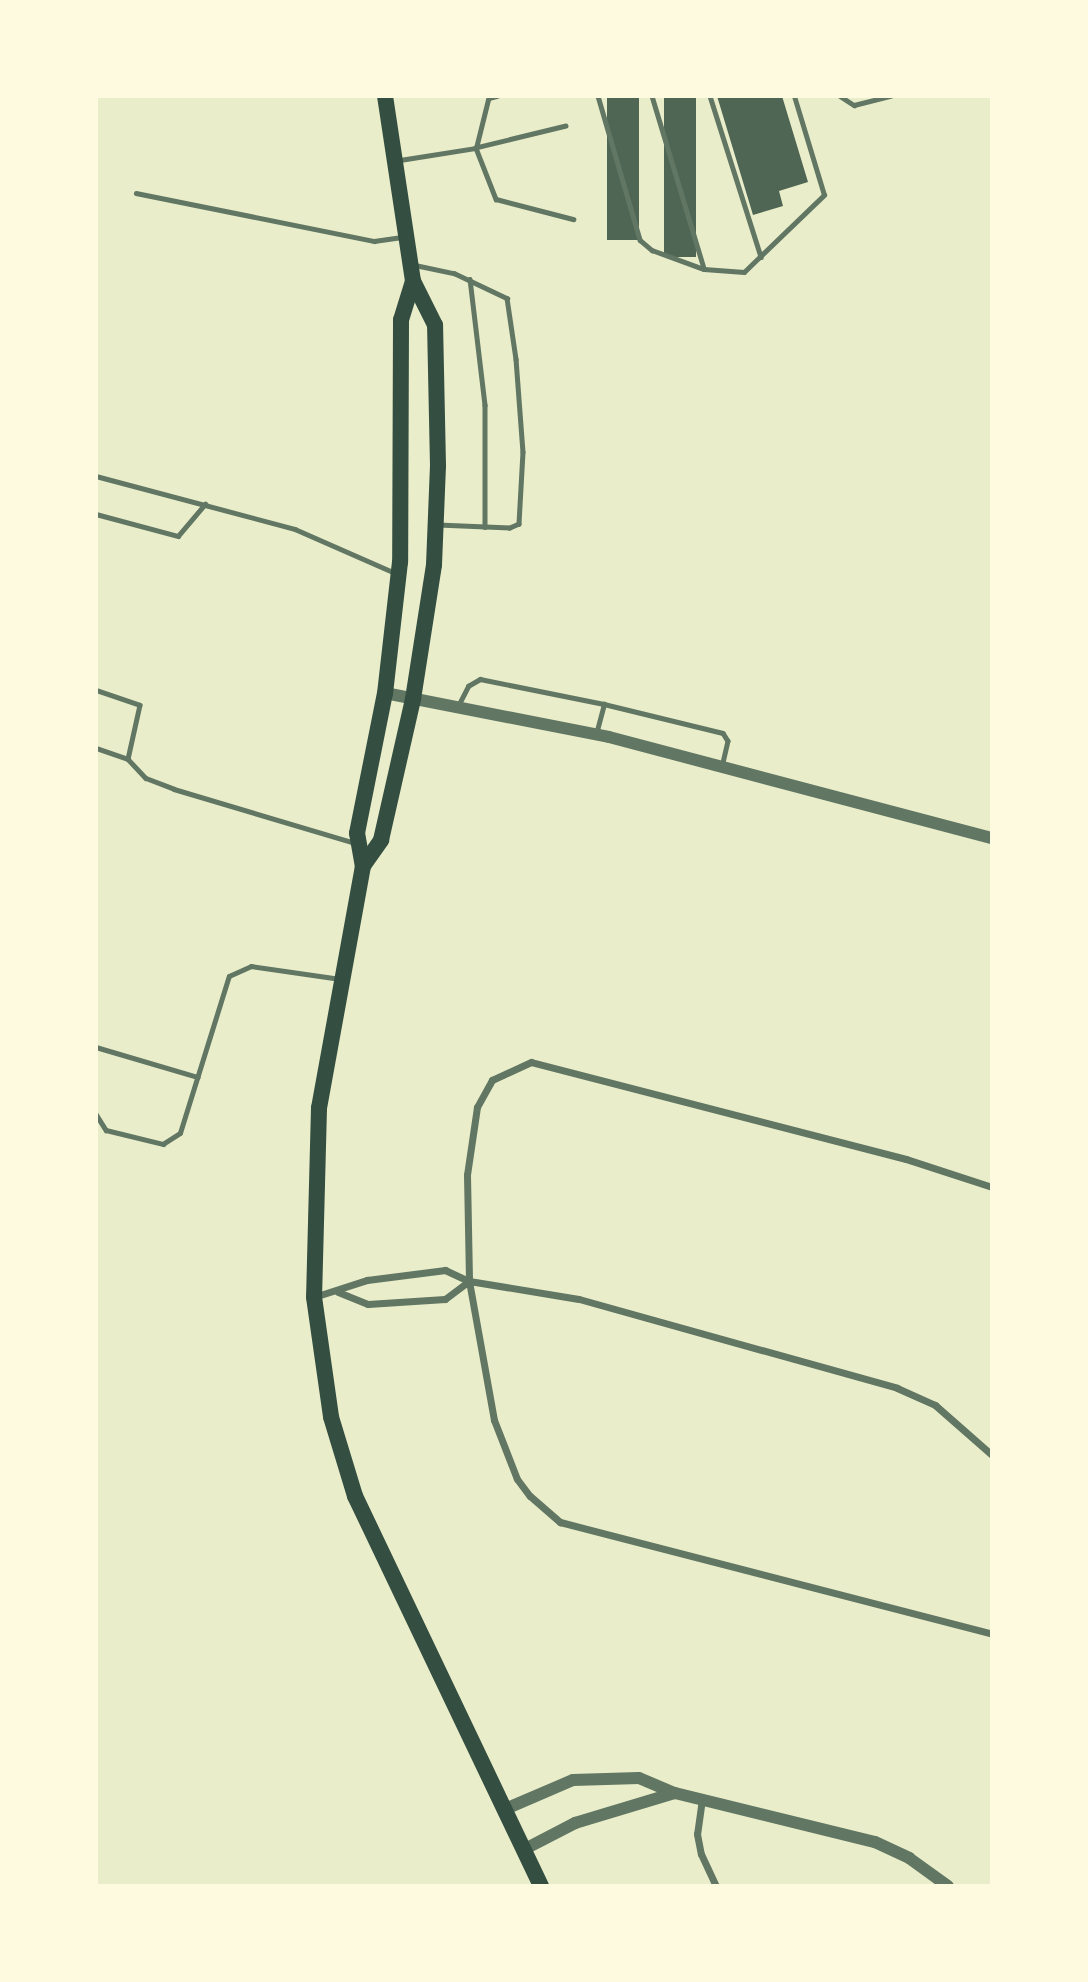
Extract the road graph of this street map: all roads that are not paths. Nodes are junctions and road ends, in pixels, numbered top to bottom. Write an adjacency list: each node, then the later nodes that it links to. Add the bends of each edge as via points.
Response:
1 (385, 96): 12 (main road)
2 (497, 96): 9 (lane)
3 (598, 96): 18 (lane, via 640,240 652,250)
4 (652, 96): 18 (lane)
5 (710, 96): 16 (lane)
6 (794, 96): 16 (lane, via 824,195)
7 (840, 96): 8 (lane, via 854,106)
8 (891, 96)
9 (489, 97): 11 (lane)
10 (566, 126): 11 (lane)
11 (476, 148): 12 (lane); 14 (lane, via 496,199)
12 (395, 161): 15 (main road)
13 (136, 193): 15 (lane, via 374,241)
14 (573, 219)
15 (406, 236): 17 (main road)
16 (761, 257): 18 (lane, via 744,271)
17 (410, 264): 19 (lane); 20 (main road)
18 (704, 269)
19 (470, 279): 25 (lane, via 485,405); 25 (lane, via 506,298 511,306 523,452 519,524)
20 (413, 281): 24 (main road, via 435,324); 26 (main road, via 401,320 404,465)
21 (96, 476): 22 (lane)
22 (205, 504): 23 (lane, via 178,536); 26 (lane, via 295,529)
23 (96, 514)
24 (436, 525): 25 (lane); 29 (main road)
25 (485, 527)
26 (399, 575): 28 (main road)
27 (96, 690): 34 (lane, via 140,705)
28 (385, 693): 29 (street); 37 (main road, via 357,833)
29 (413, 699): 31 (street); 38 (main road, via 381,840)
30 (604, 704): 31 (lane, via 480,679 468,686); 32 (lane); 35 (lane, via 723,733 728,741)
31 (458, 708): 32 (street)
32 (596, 734): 35 (street)
33 (96, 748): 34 (lane)
34 (128, 759): 37 (lane, via 146,778 174,789)
35 (722, 766): 36 (street)
36 (992, 838)
37 (359, 844): 38 (main road)
38 (363, 866): 39 (main road)
39 (344, 980): 41 (lane, via 251,966 229,976); 46 (main road, via 319,1108)
40 (96, 1046): 41 (lane)
41 (198, 1077): 42 (lane, via 180,1133 163,1144 106,1130)
42 (96, 1114)
43 (992, 1187): 44 (street, via 905,1159 531,1062 492,1080 477,1107 467,1175)
44 (469, 1281): 45 (street, via 445,1270 367,1280); 45 (street, via 445,1299 368,1304); 47 (street, via 579,1299 897,1388 935,1405); 48 (street, via 494,1420 517,1479 560,1522)
45 (338, 1292): 46 (street)
46 (314, 1297): 51 (main road, via 331,1417 355,1496)
47 (992, 1455)
48 (992, 1634)
49 (675, 1793): 50 (street); 51 (street, via 639,1778 594,1776 548,1789); 52 (street, via 575,1823)
50 (702, 1799): 54 (street, via 697,1834); 55 (street, via 875,1842 909,1858)
51 (503, 1810): 52 (main road)
52 (523, 1850): 53 (main road)
53 (541, 1886)
54 (716, 1886)
55 (948, 1886)

